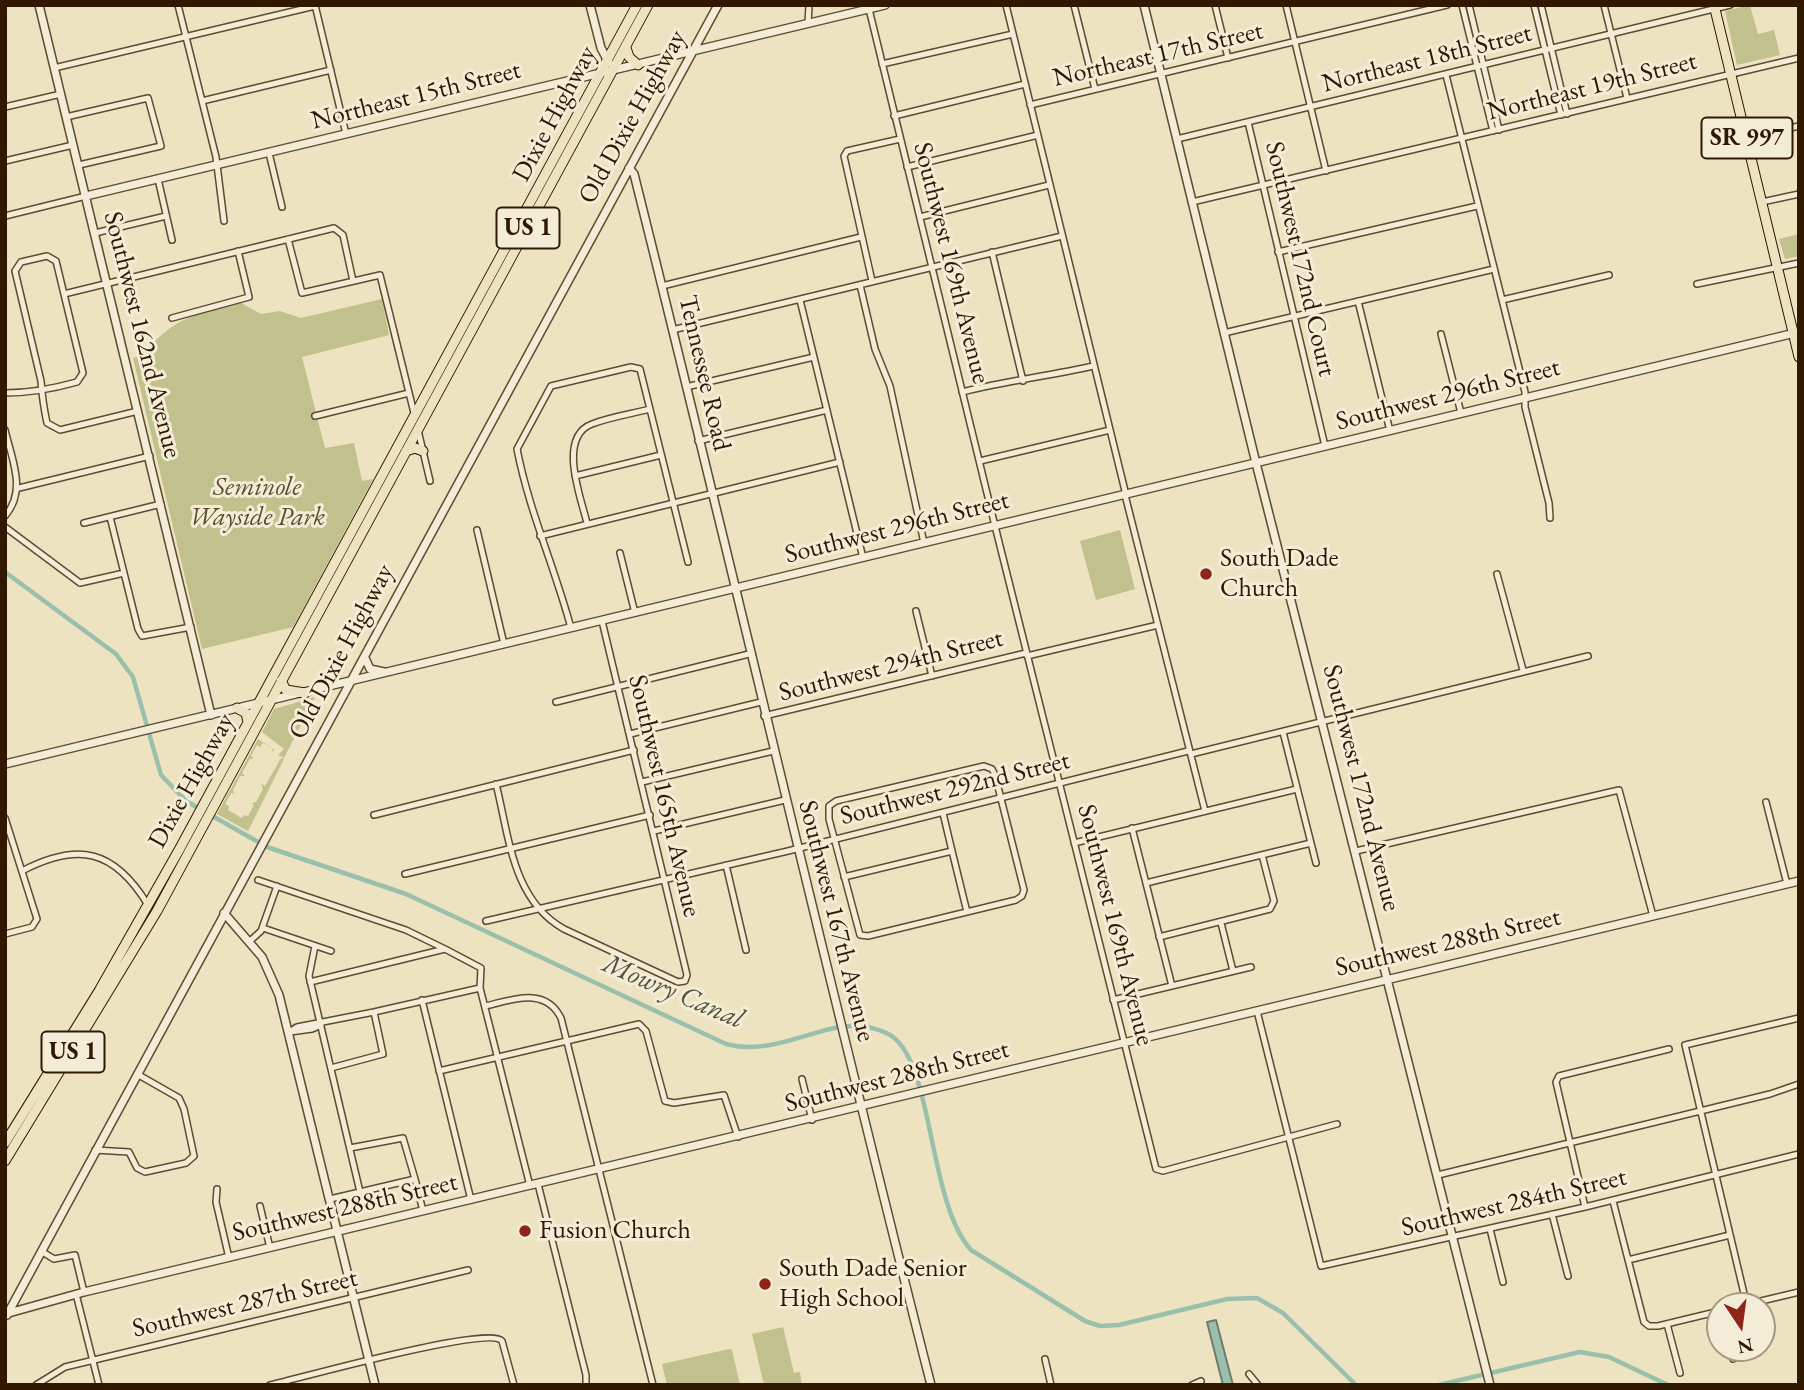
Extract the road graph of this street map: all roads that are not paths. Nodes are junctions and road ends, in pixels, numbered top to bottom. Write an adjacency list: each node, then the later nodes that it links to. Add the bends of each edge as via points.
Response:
1 (39, 5): 40 (street, Southwest 162nd Avenue)
2 (178, 5): 28 (street)
3 (590, 5): 36 (street)
4 (637, 5): 36 (highway, Dixie Highway / US 1)
5 (648, 5): 31 (highway, Dixie Highway / US 1)
6 (718, 5): 25 (street, Old Dixie Highway)
7 (809, 5): 24 (street)
8 (886, 5): 23 (street)
9 (1006, 5): 26 (street)
10 (1074, 5): 47 (street)
11 (1144, 5): 42 (street, Southwest 172nd Avenue)
12 (1215, 5): 34 (street)
13 (1286, 5): 29 (street)
14 (1447, 5): 29 (street, Northeast 17th Street)
15 (1462, 5): 39 (street)
16 (1469, 5): 39 (street)
17 (1534, 5): 32 (street)
18 (1541, 5): 32 (street)
19 (1604, 5): 27 (street)
20 (1730, 5): 22 (street, Northeast 18th Street)
21 (315, 6): 28 (street); 41 (street)
22 (1714, 7): 27 (street, Northeast 18th Street); 43 (highway, SR 997)
23 (869, 9): 24 (street); 38 (street, Southwest 169th Avenue)
24 (808, 24): 30 (street)
25 (703, 33): 30 (street); 33 (street, Old Dixie Highway)
26 (1013, 34): 38 (street); 46 (street)
27 (1611, 35): 32 (street, Northeast 18th Street); 49 (street)
28 (186, 36): 40 (street); 50 (street)
29 (1295, 43): 34 (street, Northeast 17th Street); 53 (street)
30 (717, 45): 33 (street)
31 (626, 48): 36 (highway, Dixie Highway / US 1); 37 (highway)
32 (1549, 49): 39 (street, Northeast 18th Street); 54 (street)
33 (694, 51): 37 (street); 73 (street, Old Dixie Highway)
34 (1228, 58): 42 (street, Northeast 17th Street)
35 (1799, 58): 43 (street, Northeast 19th Street)
36 (611, 65): 37 (street); 44 (highway, Dixie Highway / US 1); 59 (highway, Dixie Highway / US 1)
37 (638, 65)
38 (882, 65): 55 (street, Southwest 169th Avenue)
39 (1480, 66): 45 (street, Northeast 18th Street); 60 (street)
40 (54, 68): 48 (street, Southwest 162nd Avenue)
41 (331, 70): 50 (street); 61 (street)
42 (1161, 73): 47 (street, Northeast 17th Street); 65 (street, Southwest 172nd Avenue)
43 (1731, 74): 49 (street, Northeast 19th Street); 63 (highway, SR 997)
44 (597, 75): 59 (highway, via 599,85 581,121); 61 (street, Northeast 15th Street); 76 (highway, Dixie Highway / US 1)
45 (1446, 75): 53 (street, Northeast 18th Street); 66 (street)
46 (1025, 85): 51 (street); 55 (street)
47 (1095, 89): 51 (street, Northeast 17th Street)
48 (61, 94): 52 (street); 56 (street, Southwest 162nd Avenue)
49 (1627, 99): 54 (street, Northeast 19th Street)
50 (202, 101): 71 (street)
51 (1030, 105): 62 (street)
52 (5, 107)
53 (1311, 107): 57 (street, Northeast 18th Street); 74 (street)
54 (1564, 114): 60 (street, Northeast 19th Street)
55 (894, 116): 64 (street, Southwest 169th Avenue)
56 (66, 117): 67 (street, Southwest 162nd Avenue); 70 (street, via 148,98 161,146)
57 (1248, 122): 65 (street, Northeast 18th Street); 78 (street, Southwest 172nd Court)
58 (1799, 126): 63 (street)
59 (581, 131): 90 (highway, Dixie Highway / US 1)
60 (1496, 131): 66 (street, Northeast 19th Street)
61 (346, 134): 68 (street, Northeast 15th Street)
62 (1038, 135): 72 (street); 77 (street)
63 (1746, 138): 82 (highway, SR 997)
64 (900, 139): 72 (street, Southwest 169th Avenue); 92 (street, via 848,151 844,156)
65 (1177, 139): 81 (street, Southwest 172nd Avenue)
66 (1462, 139): 74 (street, Northeast 19th Street); 83 (street)
67 (73, 145): 69 (street); 70 (street, Southwest 162nd Avenue)
68 (269, 153): 71 (street, Northeast 15th Street); 84 (street)
69 (5, 161)
70 (79, 165): 80 (street, Southwest 162nd Avenue)
71 (217, 165): 75 (street, Northeast 15th Street); 88 (street)
72 (907, 167): 87 (street, Southwest 169th Avenue)
73 (629, 168): 109 (street, Tennessee Road); 186 (street, Old Dixie Highway)
74 (1326, 171): 78 (street, Northeast 19th Street)
75 (158, 179): 80 (street, Northeast 15th Street); 86 (street)
76 (543, 179): 90 (highway, via 521,230); 95 (highway, Dixie Highway / US 1)
77 (1049, 185): 87 (street); 91 (street)
78 (1262, 186): 81 (street, Northeast 19th Street); 98 (street, Southwest 172nd Court)
79 (1799, 194): 82 (street)
80 (86, 197): 85 (street); 89 (street, Southwest 162nd Avenue)
81 (1192, 202): 118 (street, Southwest 172nd Avenue)
82 (1762, 202): 101 (highway, SR 997)
83 (1477, 206): 98 (street); 102 (street)
84 (282, 207)
85 (5, 216)
86 (166, 216): 89 (street); 94 (street)
87 (920, 217): 100 (street, Southwest 169th Avenue)
88 (224, 221)
89 (95, 233): 106 (street, Southwest 162nd Avenue)
90 (523, 236): 114 (highway, Dixie Highway / US 1)
91 (1062, 236): 97 (street); 123 (street)
92 (861, 237): 105 (street); 109 (street)
93 (288, 239): 96 (street); 104 (street, via 339,230); 104 (street, via 302,293)
94 (172, 240)
95 (508, 244): 114 (highway, via 511,249 490,287); 127 (highway, Dixie Highway / US 1)
96 (238, 251): 106 (street); 116 (street, via 249,297)
97 (992, 252): 100 (street); 124 (street)
98 (1278, 252): 115 (street, Southwest 172nd Court)
99 (1799, 263): 101 (street)
100 (932, 267): 105 (street); 128 (street, Southwest 169th Avenue)
101 (1777, 267): 107 (street); 119 (highway, SR 997)
102 (1494, 269): 112 (street); 113 (street)
103 (1609, 275): 112 (street)
104 (354, 281): 130 (street, via 380,275)
105 (872, 281): 108 (street)
106 (108, 284): 110 (street); 134 (street, Southwest 162nd Avenue)
107 (1697, 284)
108 (860, 285): 111 (street); 168 (street, via 875,349 890,386)
109 (662, 286): 117 (street, Tennessee Road)
110 (64, 293): 126 (street, via 83,373 81,379); 126 (street, via 52,257 16,266)
111 (800, 300): 117 (street); 121 (street)
112 (1502, 300): 131 (street)
113 (1358, 301): 115 (street); 141 (street)
114 (487, 303): 139 (highway, US 1)
115 (1293, 317): 118 (street); 143 (street, Southwest 172nd Court)
116 (172, 318)
117 (672, 330): 125 (street, Tennessee Road)
118 (1224, 333): 150 (street, Southwest 172nd Avenue)
119 (1796, 333): 122 (highway, SR 997); 131 (street, Southwest 296th Street)
120 (1441, 334): 135 (street)
121 (814, 357): 125 (street); 133 (street)
122 (1799, 357)
123 (1093, 366): 124 (street); 140 (street)
124 (1023, 381): 128 (street)
125 (686, 387): 142 (street, Tennessee Road)
126 (42, 391): 129 (street); 134 (street, via 51,428 60,430)
127 (429, 391): 136 (highway, US 1); 139 (highway)
128 (962, 391): 148 (street, Southwest 169th Avenue)
129 (5, 393)
130 (409, 393): 136 (street); 137 (street)
131 (1525, 398): 135 (street, Southwest 296th Street); 161 (street)
132 (650, 409): 146 (street); 151 (street, via 589,424 572,453); 167 (street, via 636,366 551,386 517,449)
133 (827, 410): 142 (street); 149 (street)
134 (138, 411): 147 (street, Southwest 162nd Avenue)
135 (1461, 413): 141 (street, Southwest 296th Street)
136 (415, 415): 145 (highway, via 403,447); 156 (highway, US 1)
137 (315, 416)
138 (5, 430): 153 (street)
139 (418, 430): 144 (street); 145 (highway, US 1)
140 (1110, 430): 148 (street); 155 (street)
141 (1390, 431): 143 (street, Southwest 296th Street)
142 (698, 441): 154 (street, Tennessee Road)
143 (1325, 446): 150 (street, Southwest 296th Street)
144 (423, 451): 145 (highway, via 415,448); 152 (street)
145 (405, 454): 156 (highway, US 1)
146 (661, 455): 151 (street); 157 (street)
147 (150, 457): 153 (street); 158 (street, Southwest 162nd Avenue)
148 (980, 461): 164 (street, Southwest 169th Avenue)
149 (840, 462): 154 (street); 170 (street)
150 (1256, 463): 155 (street, Southwest 296th Street); 204 (street, Southwest 172nd Avenue)
151 (575, 476): 163 (street)
152 (430, 481)
153 (19, 488): 159 (street, via 16,504)
154 (710, 494): 157 (street); 174 (street, Tennessee Road)
155 (1125, 495): 164 (street, Southwest 296th Street); 179 (street)
156 (374, 501): 177 (highway, Dixie Highway / US 1, via 344,557 346,563); 177 (highway, US 1, via 335,563 337,570)
157 (673, 503): 163 (street); 171 (street)
158 (161, 504): 160 (street); 180 (street, Southwest 162nd Avenue)
159 (5, 516)
160 (110, 517): 162 (street); 172 (street)
161 (1550, 518)
162 (84, 523)
163 (587, 523): 167 (street)
164 (995, 526): 168 (street, Southwest 296th Street); 184 (street, Southwest 169th Avenue)
165 (5, 527): 172 (street, via 80,583)
166 (477, 530): 182 (street)
167 (540, 536): 181 (street, via 561,585)
168 (925, 544): 170 (street, Southwest 296th Street)
169 (620, 553): 176 (street)
170 (863, 558): 174 (street, Southwest 296th Street)
171 (688, 562)
172 (124, 573): 180 (street, via 142,636)
173 (1497, 574): 187 (street)
174 (734, 590): 176 (street, Southwest 296th Street); 183 (street, Southwest 167th Avenue)
175 (916, 611): 189 (street)
176 (635, 613): 178 (street, Southwest 296th Street)
177 (309, 621): 190 (highway, Dixie Highway / US 1); 196 (highway, via 272,687); 199 (highway, Dixie Highway / US 1)
178 (602, 621): 181 (street, Southwest 296th Street); 193 (street, Southwest 165th Avenue)
179 (1158, 625): 184 (street, Southwest 294th Street); 209 (street)
180 (191, 627): 201 (street, Southwest 162nd Avenue)
181 (571, 628): 182 (street, Southwest 296th Street)
182 (504, 644): 188 (street, Southwest 296th Street)
183 (749, 654): 193 (street); 198 (street, Southwest 167th Avenue)
184 (1026, 654): 189 (street, Southwest 294th Street); 214 (street, Southwest 169th Avenue)
185 (1588, 656): 187 (street)
186 (365, 657): 188 (street, via 370,669); 191 (street, Old Dixie Highway)
187 (1523, 670): 204 (street)
188 (388, 672): 191 (street, Southwest 296th Street)
189 (932, 676): 202 (street, Southwest 294th Street)
190 (281, 681): 194 (highway, via 286,690); 196 (highway, Dixie Highway / US 1)
191 (352, 682): 192 (street, Southwest 296th Street); 195 (street, Old Dixie Highway)
192 (335, 686): 194 (street, Southwest 296th Street); 195 (street)
193 (618, 686): 197 (street); 206 (street, Southwest 165th Avenue)
194 (304, 693): 196 (street, Southwest 296th Street)
195 (344, 698): 252 (street, Old Dixie Highway)
196 (272, 700): 199 (street, Southwest 296th Street); 211 (highway, Dixie Highway / US 1)
197 (556, 702)
198 (761, 702): 202 (street, Southwest 167th Avenue); 206 (street)
199 (258, 703): 200 (street, Southwest 296th Street); 203 (highway, Dixie Highway / US 1); 211 (highway, via 259,714)
200 (237, 708): 201 (street, Southwest 296th Street); 203 (highway, via 244,711)
201 (211, 715): 210 (street, Southwest 296th Street)
202 (764, 716): 208 (street, Southwest 167th Avenue)
203 (248, 722): 219 (highway, Dixie Highway / US 1)
204 (1323, 722): 205 (street, Southwest 292nd Street); 235 (street, Southwest 172nd Avenue)
205 (1283, 732): 209 (street, Southwest 292nd Street); 215 (street)
206 (630, 734): 207 (street, Southwest 165th Avenue)
207 (634, 750): 212 (street, Southwest 165th Avenue); 213 (street)
208 (773, 751): 212 (street); 217 (street, Southwest 167th Avenue)
209 (1189, 752): 214 (street, Southwest 292nd Street); 220 (street)
210 (5, 764)
211 (227, 782): 219 (highway, Dixie Highway / US 1)
212 (642, 782): 223 (street, Southwest 165th Avenue)
213 (496, 784): 222 (street); 231 (street)
214 (1059, 784): 216 (street, Southwest 292nd Street); 229 (street, Southwest 169th Avenue)
215 (1297, 789): 220 (street); 230 (street)
216 (1001, 799): 221 (street, Southwest 292nd Street); 228 (street, via 994,772 980,766 832,803 828,814); 251 (street, via 1023,893 1016,900)
217 (785, 800): 227 (street); 232 (street, Southwest 167th Avenue)
218 (1766, 802): 246 (street)
219 (208, 807): 225 (highway, Dixie Highway / US 1)
220 (1205, 811): 226 (street)
221 (943, 813): 228 (street, Southwest 292nd Street); 234 (street)
222 (374, 815)
223 (650, 815): 227 (street, Southwest 165th Avenue); 231 (street)
224 (5, 818): 239 (street)
225 (202, 818): 233 (highway, Dixie Highway / US 1); 250 (highway, Dixie Highway / US 1)
226 (1132, 828): 229 (street); 245 (street)
227 (654, 831): 243 (street, Southwest 165th Avenue)
228 (834, 839): 232 (street, Southwest 292nd Street); 241 (street)
229 (1074, 843): 274 (street, Southwest 169th Avenue)
230 (1311, 843): 236 (street); 237 (street)
231 (512, 848): 240 (street); 249 (street, via 520,882)
232 (796, 849): 238 (street, Southwest 292nd Street); 291 (street, Southwest 167th Avenue)
233 (179, 850): 248 (highway, Dixie Highway / US 1); 250 (highway)
234 (952, 851): 241 (street); 251 (street)
235 (1356, 851): 253 (street, via 1619,790); 269 (street, Southwest 172nd Avenue)
236 (1262, 855): 245 (street); 255 (street, via 1272,907)
237 (1317, 863)
238 (726, 865): 243 (street, Southwest 292nd Street); 263 (street)
239 (22, 871): 248 (street, via 54,855 90,855 122,874); 257 (street, via 36,923)
240 (405, 874)
241 (844, 877): 251 (street, via 856,930 864,937)
242 (258, 880): 247 (street)
243 (665, 880): 249 (street, Southwest 292nd Street); 249 (street, Southwest 165th Avenue, via 685,981 678,982 564,929)
244 (1799, 881): 246 (street, Southwest 288th Street)
245 (1146, 883): 258 (street)
246 (1787, 884): 253 (street, Southwest 288th Street)
247 (276, 886): 256 (street); 260 (street)
248 (148, 905): 267 (highway); 287 (highway, Dixie Highway / US 1)
249 (540, 909): 254 (street, Southwest 292nd Street)
250 (156, 911): 267 (highway, Dixie Highway / US 1)
251 (967, 912)
252 (224, 913): 259 (street); 288 (street, Old Dixie Highway)
253 (1653, 916): 269 (street, Southwest 288th Street)
254 (486, 921)
255 (1221, 923): 258 (street); 268 (street)
256 (263, 928): 259 (street); 261 (street)
257 (5, 934)
258 (1159, 937): 271 (street)
259 (250, 941): 280 (street, via 274,979)
260 (428, 941): 262 (street); 265 (street)
261 (315, 946): 264 (street); 270 (street)
262 (445, 949): 265 (street); 272 (street, via 481,968)
263 (746, 950)
264 (331, 951)
265 (427, 954): 270 (street)
266 (1251, 967): 268 (street)
267 (124, 968): 295 (highway, Dixie Highway / US 1)
268 (1233, 971): 271 (street)
269 (1388, 979): 276 (street, Southwest 288th Street); 307 (street, Southwest 172nd Avenue)
270 (310, 982): 279 (street)
271 (1172, 986): 274 (street)
272 (480, 988): 273 (street); 275 (street)
273 (422, 1000): 277 (street); 286 (street)
274 (1113, 1000): 282 (street, Southwest 169th Avenue)
275 (485, 1006): 281 (street, via 524,997 541,999 557,1011); 284 (street)
276 (1257, 1011): 282 (street, Southwest 288th Street); 298 (street)
277 (374, 1012): 279 (street); 285 (street, via 383,1054)
278 (1799, 1018): 292 (street, via 1685,1045)
279 (321, 1024): 280 (street); 285 (street)
280 (289, 1032): 313 (street)
281 (568, 1041): 284 (street); 297 (street, via 641,1024 667,1102 718,1094 726,1097); 306 (street)
282 (1125, 1043): 291 (street, Southwest 288th Street); 298 (street, Southwest 169th Avenue, via 1156,1169 1163,1171)
283 (1670, 1049): 299 (street, via 1559,1076 1556,1082)
284 (498, 1057): 286 (street); 310 (street)
285 (331, 1068): 301 (street)
286 (439, 1071): 314 (street)
287 (49, 1073): 295 (highway, via 25,1120); 296 (highway, Dixie Highway / US 1)
288 (136, 1074): 302 (street, Old Dixie Highway); 302 (street, via 181,1102 195,1150 192,1159 145,1172 137,1168 129,1152)
289 (802, 1079): 293 (street)
290 (1799, 1084): 292 (street)
291 (860, 1108): 293 (street, Southwest 288th Street); 355 (street, Southwest 167th Avenue)
292 (1702, 1109): 299 (street); 308 (street)
293 (812, 1120): 297 (street, Southwest 288th Street)
294 (1337, 1125): 298 (street)
295 (25, 1129): 305 (highway, Dixie Highway / US 1)
296 (12, 1133): 300 (highway, Dixie Highway / US 1); 303 (highway)
297 (738, 1138): 306 (street, Southwest 288th Street)
298 (1287, 1139): 323 (street, Southwest 284th Street, via 1321,1266)
299 (1570, 1142): 307 (street); 317 (street)
300 (5, 1143)
301 (350, 1148): 309 (street, via 403,1138); 312 (street)
302 (95, 1150): 325 (street, Old Dixie Highway)
303 (5, 1153)
304 (1799, 1154): 308 (street, Southwest 284th Street)
305 (5, 1161)
306 (600, 1170): 310 (street, Southwest 288th Street); 354 (street)
307 (1438, 1175): 323 (street, Southwest 172nd Avenue)
308 (1716, 1175): 315 (street, Southwest 284th Street); 322 (street)
309 (415, 1179): 312 (street); 318 (street)
310 (534, 1185): 314 (street, Southwest 288th Street); 353 (street)
311 (217, 1189): 326 (street)
312 (360, 1192): 313 (street)
313 (330, 1199): 321 (street)
314 (471, 1200): 318 (street, Southwest 288th Street)
315 (1613, 1201): 317 (street, Southwest 284th Street); 327 (street)
316 (260, 1206): 324 (street)
317 (1585, 1207): 319 (street, Southwest 284th Street)
318 (423, 1211): 321 (street, Southwest 288th Street)
319 (1552, 1214): 320 (street, Southwest 284th Street); 329 (street)
320 (1490, 1229): 323 (street, Southwest 284th Street); 330 (street)
321 (337, 1232): 324 (street, Southwest 288th Street); 335 (street)
322 (1730, 1235): 327 (street); 331 (street)
323 (1453, 1237): 347 (street, Southwest 172nd Avenue)
324 (270, 1248): 326 (street, Southwest 288th Street)
325 (41, 1251): 333 (street, via 54,1259 75,1255); 334 (street, Old Dixie Highway)
326 (229, 1258): 333 (street, Southwest 288th Street)
327 (1628, 1260): 340 (street, via 1642,1318 1649,1326)
328 (468, 1270): 335 (street, Southwest 287th Street)
329 (1568, 1276)
330 (1503, 1282)
331 (1744, 1292)
332 (1799, 1292): 336 (street)
333 (80, 1293): 337 (street, Southwest 288th Street); 342 (street)
334 (19, 1294): 337 (street, via 24,1303); 339 (street, Old Dixie Highway)
335 (353, 1298): 342 (street, Southwest 287th Street); 343 (street)
336 (1776, 1299)
337 (35, 1306): 339 (street, Southwest 288th Street)
338 (1706, 1314): 340 (street)
339 (6, 1315)
340 (1668, 1324): 344 (street)
341 (1045, 1359): 356 (street)
342 (93, 1360): 348 (street, Southwest 287th Street, via 59,1368); 349 (street)
343 (369, 1361): 350 (street); 351 (street); 352 (street, via 448,1342 499,1337)
344 (1680, 1373)
345 (1249, 1374): 358 (street)
346 (1201, 1381): 357 (street)
347 (1489, 1382)
348 (36, 1385)
349 (99, 1385)
350 (270, 1385)
351 (375, 1385)
352 (514, 1385)
353 (586, 1385)
354 (653, 1385)
355 (930, 1385)
356 (1051, 1385)
357 (1192, 1385)
358 (1258, 1385)

